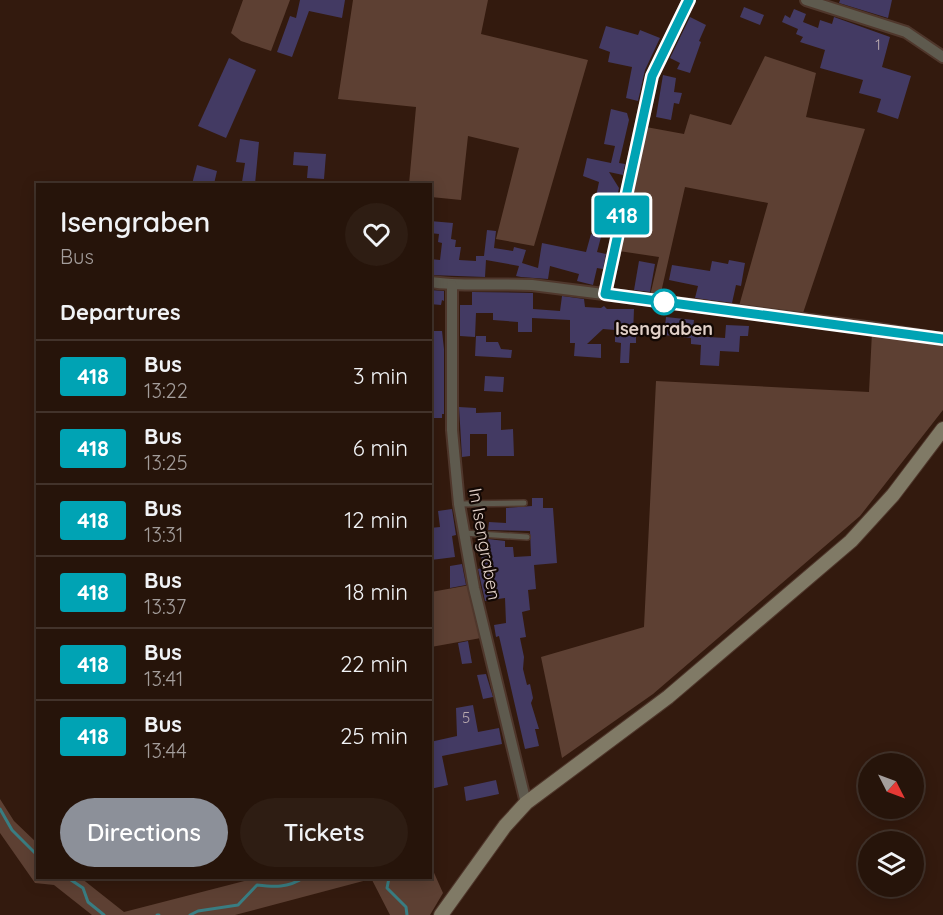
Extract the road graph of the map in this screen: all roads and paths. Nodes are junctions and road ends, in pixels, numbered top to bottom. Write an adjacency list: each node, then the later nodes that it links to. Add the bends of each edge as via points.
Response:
1 (688, 0): 6 (street, via 652,76)
2 (806, 0): 3 (street, via 906,32)
3 (943, 57)
4 (432, 282): 5 (street)
5 (452, 285): 6 (street, via 510,284); 10 (street, In Isengraben, via 452,430)
6 (605, 294): 7 (street)
7 (943, 339)
8 (943, 429): 13 (main road, via 894,495 851,541 668,697)
9 (524, 503): 10 (lane)
10 (459, 504): 11 (street, In Isengraben)
11 (464, 534): 12 (lane); 13 (street, In Isengraben)
12 (526, 537)
13 (526, 803): 14 (main road)
14 (441, 915)

